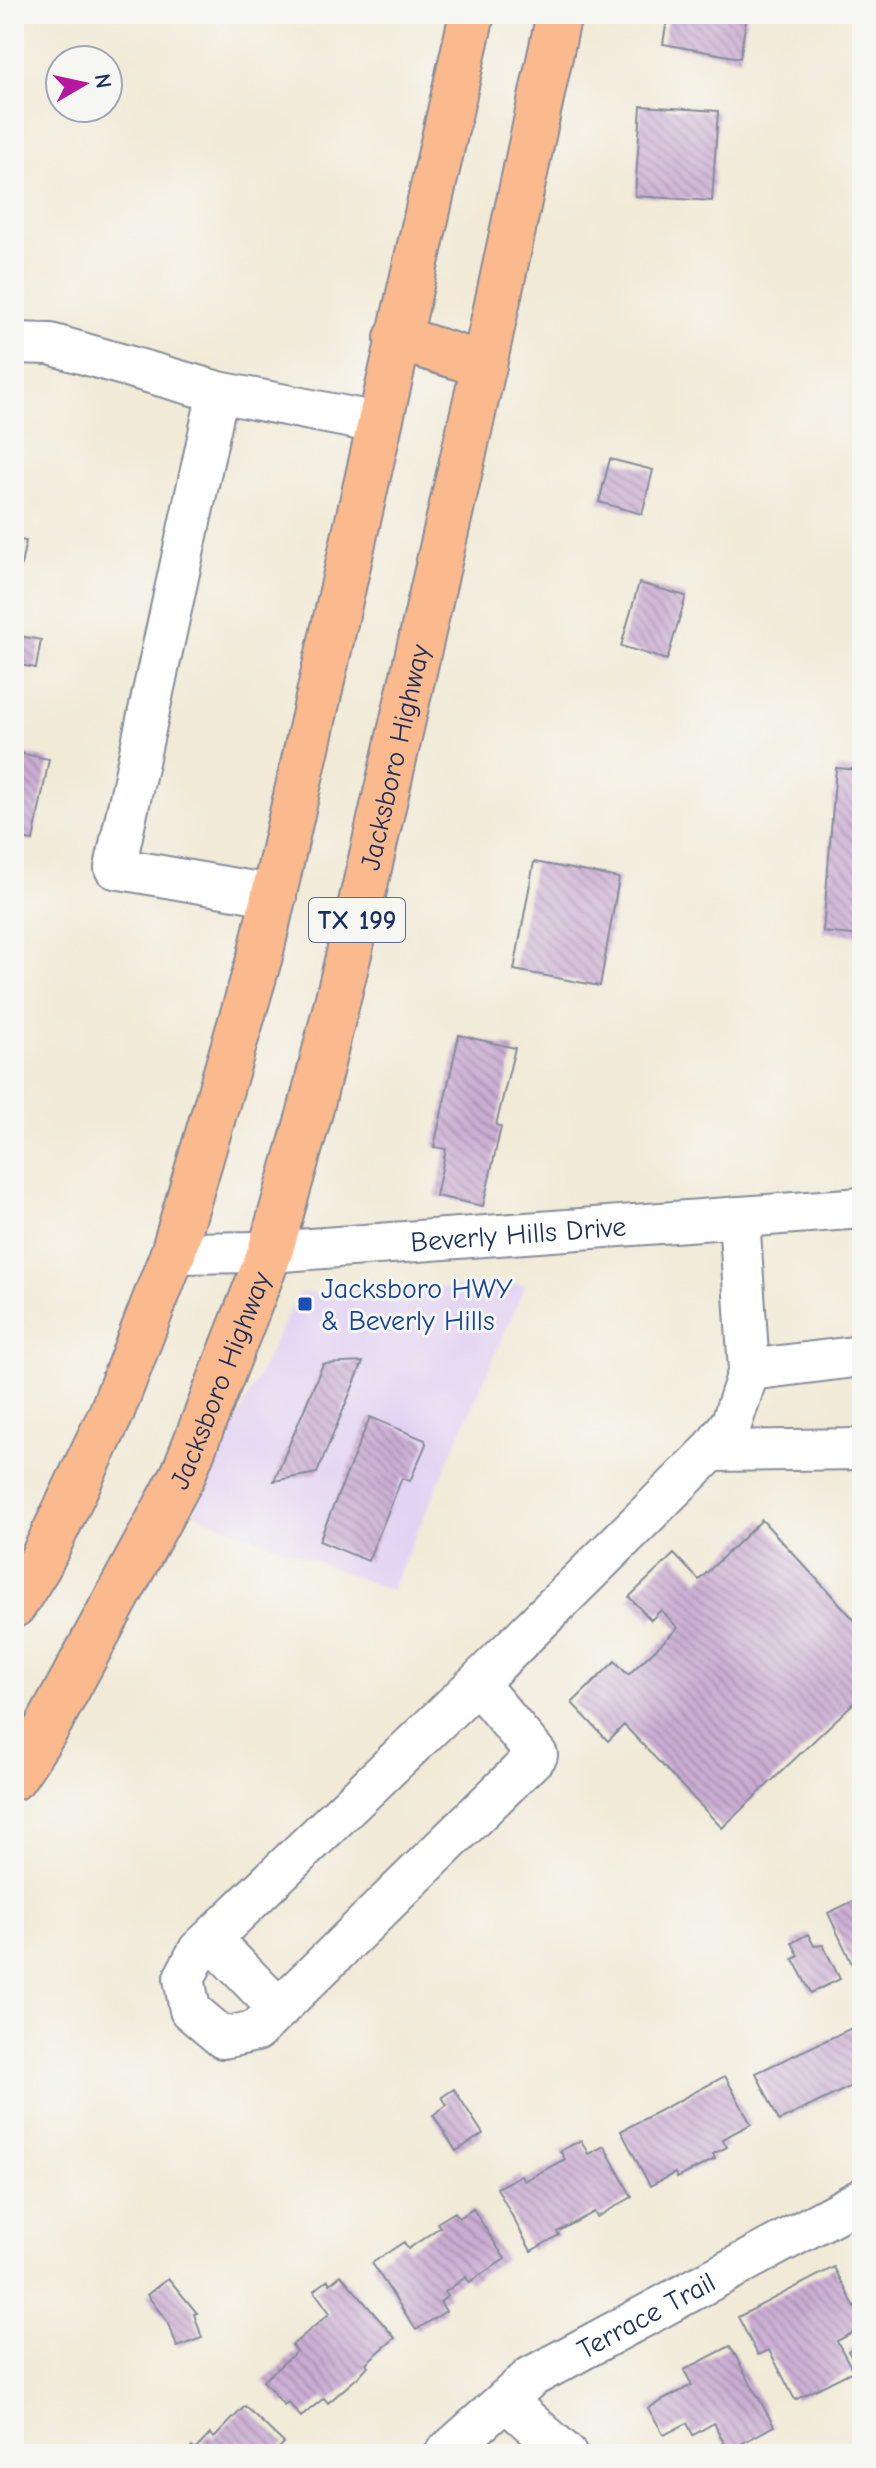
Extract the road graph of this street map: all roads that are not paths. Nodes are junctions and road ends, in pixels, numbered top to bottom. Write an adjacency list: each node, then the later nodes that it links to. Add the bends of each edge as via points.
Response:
1 (472, 14): 3 (main road, TX 199)
2 (559, 14): 5 (main road, Jacksboro Highway / TX 199)
3 (397, 338): 5 (main road); 7 (main road, TX 199)
4 (14, 343): 6 (street, via 50,344)
5 (484, 365): 11 (main road, Jacksboro Highway / TX 199, via 356,925)
6 (218, 392): 7 (street); 8 (street, via 115,868)
7 (378, 423): 8 (main road, TX 199)
8 (276, 896): 12 (main road, TX 199)
9 (862, 1208): 10 (street, Beverly Hills Drive)
10 (739, 1217): 11 (street, Beverly Hills Drive); 14 (street)
11 (270, 1252): 12 (street, Beverly Hills Drive); 19 (main road, Jacksboro Highway / TX 199, via 183,1475 46,1729)
12 (173, 1253): 17 (main road, TX 199, via 111,1414 39,1565)
13 (862, 1356): 14 (street)
14 (749, 1370): 16 (street, via 732,1422)
15 (862, 1449): 16 (street)
16 (711, 1451): 18 (street)
17 (14, 1605)
18 (477, 1683): 20 (street); 21 (street, via 537,1755)
19 (14, 1777)
20 (211, 1939): 21 (street); 21 (street, via 184,1978 190,2010 223,2038 256,2031)
21 (279, 2009)
22 (862, 2199): 23 (street, Terrace Trail, via 531,2377)
23 (505, 2400): 24 (street, Terrace Trail); 25 (street)
24 (445, 2454)
25 (566, 2454)

